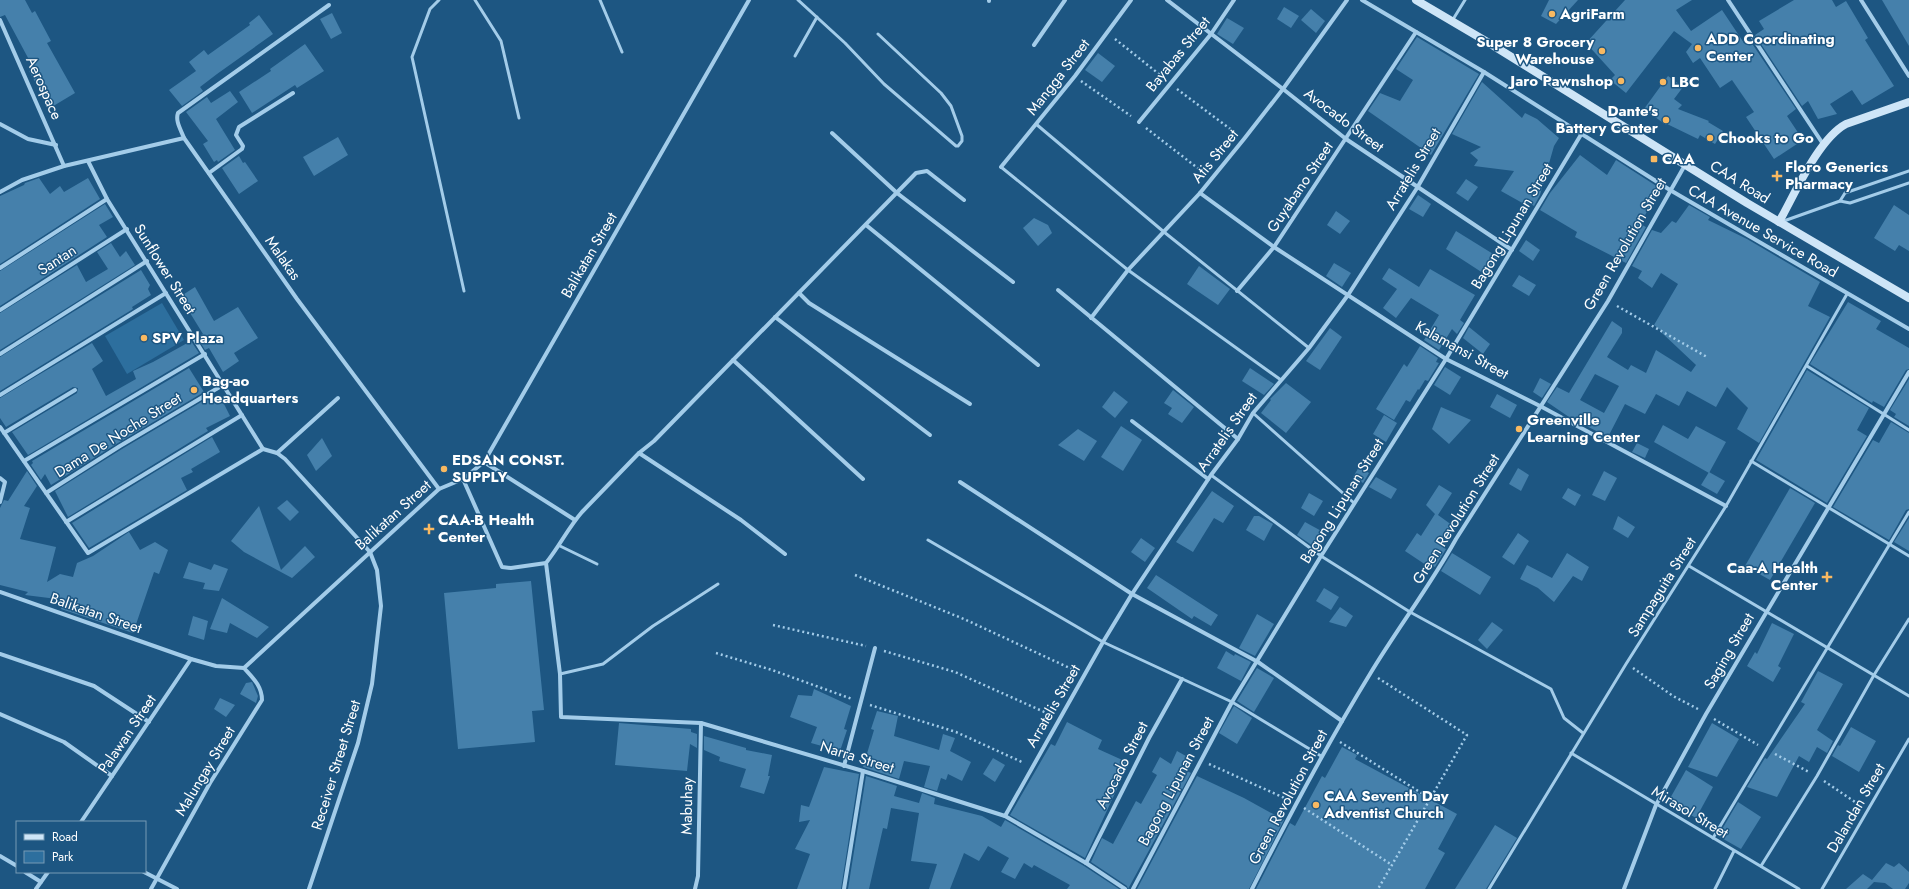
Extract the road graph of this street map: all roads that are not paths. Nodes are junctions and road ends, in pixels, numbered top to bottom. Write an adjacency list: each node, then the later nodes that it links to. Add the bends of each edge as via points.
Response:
1 (439, 0): 67 (lane, via 430,9 412,57)
2 (476, 0): 31 (lane, via 501,41)
3 (600, 0): 24 (lane)
4 (749, 0): 107 (street, Balikatan Street)
5 (798, 0): 17 (lane)
6 (1065, 0): 23 (street)
7 (1131, 0): 34 (street, Mangga Street)
8 (1167, 0): 22 (street, Avocado Street)
9 (1234, 0): 22 (street, Bayabas Street)
10 (1347, 0): 28 (street, Atis Street)
11 (1362, 0): 20 (street, CAA Avenue Service Road)
12 (1416, 0): 19 (main road, CAA Road)
13 (1465, 0): 19 (lane)
14 (1728, 0): 39 (street)
15 (1861, 0): 27 (street)
16 (329, 5): 37 (street, Malakas, via 178,113 177,123)
17 (817, 17): 21 (lane, via 884,84 958,146 962,136 951,106); 25 (lane)
18 (0, 20): 40 (street, Aerospace)
19 (1452, 21): 42 (main road, CAA Road)
20 (1416, 32): 26 (street, CAA Avenue Service Road); 38 (street, Guyabano Street)
21 (878, 34)
22 (1211, 34): 28 (street, Avocado Street); 32 (street, Bayabas Street)
23 (1034, 45)
24 (622, 52)
25 (795, 56)
26 (1484, 72): 36 (street, CAA Avenue Service Road); 48 (street, Arratelis Street)
27 (1909, 76)
28 (1283, 88): 38 (street, Avocado Street); 52 (street, Atis Street)
29 (293, 92): 46 (street, via 239,127 236,135 243,146 242,149)
30 (1909, 102): 39 (main road, via 1846,124 1836,129)
31 (519, 118)
32 (1139, 122)
33 (0, 124): 40 (street, via 28,139)
34 (1036, 124): 44 (street, Mangga Street); 59 (lane)
35 (832, 133): 51 (street)
36 (1582, 133): 49 (street, CAA Avenue Service Road); 61 (street, Bagong Lipunan Street)
37 (184, 138): 41 (street); 46 (street, Malakas)
38 (1346, 139): 48 (street, Avocado Street); 60 (street, Guyabano Street)
39 (1823, 144): 56 (main road)
40 (56, 145): 43 (street, Aerospace)
41 (88, 162): 43 (street); 53 (street, Sunflower Street)
42 (1685, 164): 49 (street, Green Revolution Street); 56 (main road, CAA Road)
43 (64, 166): 50 (street, via 22,180)
44 (1001, 167): 64 (lane)
45 (1909, 171): 55 (lane, via 1845,193)
46 (209, 173): 113 (street, Malakas, via 297,298)
47 (1909, 183): 55 (lane, via 1850,203)
48 (1417, 188): 61 (street, Avocado Street); 72 (street, Arratelis Street)
49 (1670, 190): 71 (street, CAA Avenue Service Road); 92 (street, Green Revolution Street, via 1608,301)
50 (0, 192)
51 (897, 193): 54 (street, via 916,172 927,171); 57 (street); 65 (street)
52 (1200, 193): 59 (street, Atis Street); 60 (street, Kalamansi Street)
53 (108, 199): 58 (street, Sunflower Street); 63 (street)
54 (964, 200)
55 (1840, 201): 56 (lane)
56 (1779, 222): 73 (main road, CAA Road)
57 (866, 224): 70 (street); 83 (street)
58 (127, 229): 62 (street, Sunflower Street); 74 (street, Santan)
59 (1164, 232): 64 (street, Atis Street); 68 (lane)
60 (1274, 247): 68 (street, Guyabano Street); 72 (street, Kalamansi Street)
61 (1512, 250): 81 (street, Bagong Lipunan Street)
62 (147, 261): 69 (street, Sunflower Street); 79 (street)
63 (0, 268)
64 (1128, 270): 76 (street, Atis Street); 86 (lane)
65 (1013, 282)
66 (1058, 290): 76 (street)
67 (464, 291)
68 (1237, 291): 78 (lane)
69 (166, 293): 80 (street, Sunflower Street); 89 (street)
70 (799, 293): 75 (street); 91 (street, via 809,303)
71 (1847, 294): 77 (street, CAA Avenue Service Road); 84 (lane, Sampaguita Street)
72 (1348, 296): 78 (street, Arratelis Street); 81 (street, Kalamansi Street)
73 (1909, 298)
74 (0, 310)
75 (775, 317): 82 (street); 100 (street)
76 (1091, 318): 101 (street)
77 (1909, 329)
78 (1309, 348): 86 (street, Arratelis Street)
79 (0, 354)
80 (205, 354): 87 (street, Sunflower Street); 105 (street)
81 (1446, 359): 92 (street, Kalamansi Street); 116 (street, Bagong Lipunan Street)
82 (733, 360): 104 (street, via 654,441); 111 (street)
83 (1038, 365)
84 (1806, 366): 94 (lane); 106 (lane, Sampaguita Street)
85 (1909, 372): 94 (street, Saging Street)
86 (1281, 380): 93 (street, Arratelis Street)
87 (223, 384): 95 (street, Sunflower Street); 114 (street, Dama De Noche Street)
88 (75, 390): 99 (street)
89 (0, 395)
90 (338, 398): 103 (street)
91 (970, 404)
92 (1542, 407): 117 (street, Kalamansi Street); 135 (street, Green Revolution Street)
93 (1253, 413): 101 (street, Arratelis Street); 116 (lane)
94 (1884, 414): 98 (lane); 118 (street, Saging Street)
95 (242, 415): 102 (street, Sunflower Street); 121 (street)
96 (1132, 421): 108 (street)
97 (0, 427): 99 (street)
98 (1909, 430)
99 (4, 433): 105 (street)
100 (930, 435)
101 (1238, 438): 108 (street, Arratelis Street)
102 (263, 449): 103 (street); 121 (street, via 88,553)
103 (277, 453): 125 (street)
104 (639, 453): 120 (street); 126 (street, via 741,520)
105 (24, 461): 114 (street)
106 (1751, 461): 117 (lane, Sampaguita Street); 118 (lane)
107 (484, 462): 110 (street, Balikatan Street); 120 (street)
108 (1210, 477): 127 (lane); 134 (street, Arratelis Street)
109 (0, 478): 115 (street, via 5,482)
110 (463, 479): 113 (street, Balikatan Street); 129 (street, via 502,567)
111 (863, 479)
112 (960, 482): 134 (street)
113 (440, 489): 125 (street, Balikatan Street)
114 (46, 493): 121 (street)
115 (0, 502)
116 (1354, 503): 127 (street, Bagong Lipunan Street)
117 (1726, 506): 131 (lane, Sampaguita Street)
118 (1829, 508): 123 (lane); 136 (street, Saging Street)
119 (1909, 512): 123 (lane)
120 (575, 520): 124 (street)
121 (66, 522)
122 (928, 540): 138 (lane)
123 (1890, 544): 128 (lane); 140 (lane)
124 (560, 546): 129 (street); 130 (lane)
125 (370, 552): 144 (street, Balikatan Street); 175 (street, Receiver Street Street, via 377,570 381,606 372,684 358,743)
126 (785, 554)
127 (1321, 556): 135 (lane); 143 (street, Bagong Lipunan Street)
128 (1909, 556)
129 (546, 563): 145 (street)
130 (597, 564)
131 (1689, 566): 136 (lane); 154 (lane, Sampaguita Street)
132 (718, 584): 145 (lane, via 653,626 603,664)
133 (0, 592): 142 (street, Balikatan Street)
134 (1132, 594): 138 (street, Arratelis Street); 143 (street)
135 (1410, 612): 151 (street, Green Revolution Street); 154 (lane, via 1551,689 1564,718)
136 (1766, 612): 140 (lane); 161 (street, Saging Street)
137 (1909, 619): 146 (lane)
138 (1103, 642): 147 (lane); 162 (street, Arratelis Street)
139 (875, 648): 158 (street)
140 (1827, 648): 146 (lane); 164 (lane)
141 (0, 654): 152 (street, via 94,686)
142 (191, 659): 144 (street, Balikatan Street, via 216,666); 152 (street, Palawan Street)
143 (1258, 662): 149 (street, Bagong Lipunan Street); 151 (street)
144 (244, 668): 173 (street, Malungay Street, via 256,680 262,691 262,700 210,783)
145 (560, 674): 153 (street, Narra Street, via 561,718)
146 (1874, 675): 148 (lane); 169 (lane, via 1817,776)
147 (1182, 678): 149 (lane); 167 (street, Avocado Street)
148 (1909, 696)
149 (1232, 702): 157 (lane); 183 (street, Bagong Lipunan Street)
150 (0, 714): 160 (street, via 64,742)
151 (1342, 721): 157 (street, Green Revolution Street)
152 (149, 722): 160 (street, Palawan Street)
153 (701, 723): 158 (street, Narra Street); 180 (street, Mabuhay, via 698,876)
154 (1583, 733): 156 (lane, Sampaguita Street)
155 (1909, 739): 189 (lane, Dalandan Street)
156 (1571, 753): 161 (lane, Mirasol Street); 185 (lane, Sampaguita Street)
157 (1321, 756): 184 (street, Green Revolution Street)
158 (844, 766): 159 (street, Narra Street)
159 (863, 771): 162 (street, Narra Street); 181 (street)
160 (112, 776): 163 (street, Palawan Street)
161 (1656, 805): 164 (lane, Mirasol Street); 186 (street, Saging Street)
162 (1005, 816): 167 (street, Narra Street)
163 (83, 821)
164 (1713, 838): 165 (lane, Mirasol Street)
165 (1734, 851): 169 (lane, Mirasol Street); 187 (lane)
166 (0, 856): 168 (street)
167 (1086, 863): 182 (street, Narra Street)
168 (16, 865)
169 (1761, 866): 188 (lane, Mirasol Street)
170 (27, 873): 174 (street)
171 (47, 873): 174 (street)
172 (146, 873): 173 (street)
173 (156, 880): 177 (street, Malungay Street); 178 (street)
174 (41, 882): 176 (street)
175 (309, 888): 179 (street)
176 (36, 889)
177 (151, 889)
178 (177, 889)
179 (315, 889)
180 (695, 889)
181 (844, 889)
182 (1125, 889)
183 (1133, 889)
184 (1252, 889)
185 (1489, 889)
186 (1624, 889)
187 (1714, 889)
188 (1799, 889)
189 (1822, 889)

